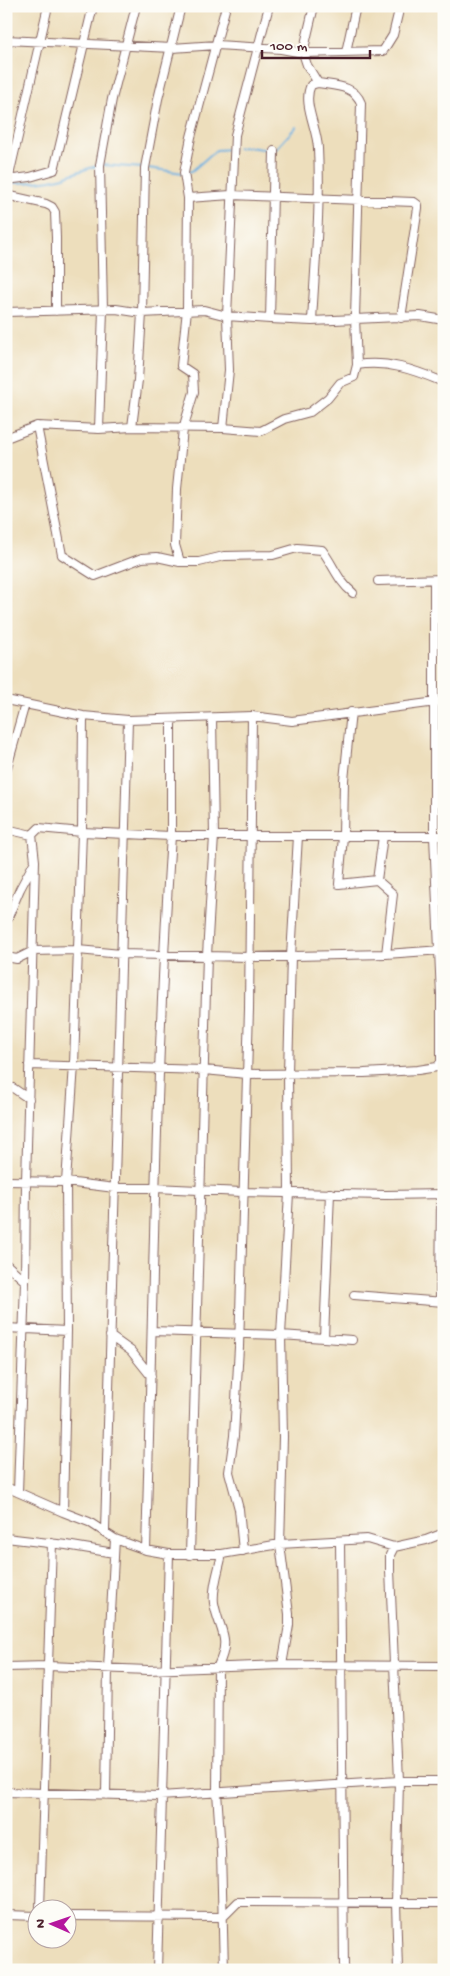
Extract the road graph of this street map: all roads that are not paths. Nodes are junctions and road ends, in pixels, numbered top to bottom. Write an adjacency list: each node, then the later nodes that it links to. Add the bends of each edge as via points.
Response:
1 (48, 6): 11 (street)
2 (92, 6): 12 (street)
3 (136, 6): 13 (street)
4 (181, 6): 15 (street)
5 (226, 6): 14 (street)
6 (269, 6): 16 (street)
7 (314, 6): 18 (street)
8 (356, 6): 17 (street)
9 (400, 6): 17 (street, via 393,35 383,51)
10 (6, 40): 11 (street)
11 (40, 40): 12 (street); 21 (street)
12 (85, 43): 13 (street); 21 (street, via 54,170)
13 (126, 45): 15 (street); 28 (street, via 100,165)
14 (217, 45): 15 (street); 16 (street); 25 (street, via 191,136 184,174)
15 (172, 48): 32 (street, via 145,168)
16 (259, 49): 18 (street); 23 (street, via 234,135)
17 (346, 52): 18 (street)
18 (303, 53): 19 (street)
19 (318, 83): 26 (street, via 311,84 307,93 318,145); 27 (street, via 348,88 358,95 361,103)
20 (274, 151): 24 (street)
21 (7, 180)
22 (6, 195): 30 (street, via 46,204 55,212)
23 (230, 195): 24 (street); 25 (street); 33 (street)
24 (274, 197): 26 (street); 36 (street)
25 (188, 198): 29 (street)
26 (319, 198): 27 (street); 38 (street)
27 (358, 200): 34 (street); 35 (street, via 418,204)
28 (104, 310): 30 (street); 32 (street); 44 (street)
29 (187, 310): 32 (street); 33 (street, via 204,310); 45 (street, via 182,366 192,374 194,392)
30 (56, 311): 31 (street)
31 (6, 312)
32 (142, 313): 42 (street)
33 (226, 316): 36 (street); 43 (street, via 229,370)
34 (356, 318): 35 (street); 38 (street); 39 (street)
35 (401, 318): 37 (street, via 420,316)
36 (270, 320): 38 (street)
37 (444, 320)
38 (312, 321)
39 (357, 365): 40 (street, via 398,366); 43 (street, via 354,377 340,383 310,412 284,419 261,431)
40 (444, 380)
41 (37, 426): 44 (street); 46 (street); 47 (street, via 62,555 95,576 142,558 157,557)
42 (132, 427): 44 (street); 45 (street)
43 (222, 428): 45 (street)
44 (99, 429)
45 (183, 429): 47 (street, via 175,545)
46 (6, 438)
47 (180, 562): 51 (street, via 199,562 224,556 273,556 297,548 322,550 343,585)
48 (444, 579): 49 (street)
49 (434, 580): 50 (street); 53 (street)
50 (378, 581)
51 (353, 593)
52 (6, 700): 55 (street)
53 (433, 701): 54 (street); 56 (street); 73 (street)
54 (444, 701)
55 (25, 704): 57 (street); 62 (street)
56 (351, 712): 58 (street, via 292,721); 71 (street, via 344,780)
57 (83, 716): 60 (street); 64 (street)
58 (252, 716): 59 (street); 66 (street)
59 (212, 718): 61 (street); 69 (street)
60 (128, 720): 61 (street); 65 (street)
61 (171, 720): 68 (street)
62 (6, 771)
63 (6, 829): 67 (street)
64 (82, 832): 65 (street); 67 (street, via 39,828); 78 (street)
65 (123, 833): 68 (street); 81 (street)
66 (251, 834): 69 (street); 70 (street); 87 (street)
67 (32, 835): 75 (street)
68 (171, 836): 69 (street); 82 (street)
69 (214, 836): 84 (street)
70 (298, 836): 71 (street); 85 (street)
71 (344, 836): 72 (street); 76 (street, via 339,884)
72 (383, 836): 73 (street); 76 (street)
73 (434, 836): 74 (street); 79 (street)
74 (444, 836)
75 (35, 861): 77 (street); 80 (street)
76 (377, 880): 83 (street, via 393,894)
77 (6, 922)
78 (78, 950): 80 (street); 81 (street); 89 (street)
79 (442, 950): 83 (street); 92 (street)
80 (33, 951): 86 (street, via 17,959); 88 (street)
81 (121, 954): 82 (street); 90 (street)
82 (163, 954): 84 (street); 91 (street)
83 (386, 954): 85 (street)
84 (207, 955): 87 (street); 93 (street)
85 (291, 956): 87 (street); 94 (street)
86 (6, 957)
87 (249, 957): 95 (street)
88 (29, 1065): 89 (street); 97 (street)
89 (74, 1065): 90 (street); 100 (street)
90 (117, 1068): 91 (street); 101 (street)
91 (160, 1069): 93 (street); 102 (street)
92 (440, 1069): 94 (street)
93 (204, 1070): 95 (street); 103 (street)
94 (288, 1073): 95 (street); 105 (street)
95 (247, 1074): 104 (street)
96 (6, 1086): 97 (street)
97 (29, 1099): 99 (street)
98 (6, 1181): 99 (street)
99 (26, 1181): 100 (street); 109 (street)
100 (66, 1182): 101 (street); 114 (street)
101 (115, 1188): 102 (street); 118 (street)
102 (155, 1188): 103 (street); 115 (street)
103 (202, 1190): 104 (street); 116 (street)
104 (242, 1192): 105 (street); 134 (street, via 239,1347 229,1472 239,1509)
105 (288, 1193): 106 (street); 117 (street)
106 (330, 1193): 107 (street); 119 (street)
107 (442, 1194): 111 (street)
108 (6, 1264): 109 (street)
109 (26, 1282): 113 (street)
110 (354, 1294): 111 (street)
111 (442, 1302)
112 (6, 1328): 113 (street)
113 (24, 1329): 114 (street); 123 (street)
114 (67, 1331): 124 (street)
115 (152, 1332): 116 (street); 121 (street)
116 (196, 1332): 117 (street); 138 (street)
117 (281, 1335): 119 (street); 131 (street)
118 (110, 1336): 121 (street, via 131,1351); 125 (street)
119 (324, 1338): 120 (street)
120 (352, 1340)
121 (151, 1376): 133 (street)
122 (6, 1487): 123 (street)
123 (18, 1492): 124 (street)
124 (62, 1512): 125 (street)
125 (105, 1531): 128 (street)
126 (444, 1533): 132 (street)
127 (6, 1538): 130 (street)
128 (115, 1539): 133 (street); 135 (street)
129 (340, 1541): 131 (street); 132 (street, via 368,1539); 140 (street)
130 (52, 1543): 135 (street); 141 (street)
131 (280, 1544): 134 (street); 139 (street, via 289,1614)
132 (394, 1547): 145 (street, via 390,1555)
133 (146, 1550): 136 (street)
134 (243, 1551): 137 (street)
135 (114, 1553): 146 (street)
136 (168, 1554): 138 (street); 147 (street)
137 (222, 1554): 138 (street); 142 (street, via 214,1598 225,1641)
138 (190, 1555)
139 (282, 1665): 140 (street); 142 (street)
140 (340, 1665): 145 (street); 150 (street)
141 (48, 1666): 144 (street); 146 (street); 153 (street)
142 (218, 1666): 147 (street); 152 (street)
143 (444, 1666): 145 (street)
144 (6, 1667)
145 (394, 1667): 149 (street)
146 (108, 1668): 147 (street); 154 (street)
147 (166, 1668): 155 (street)
148 (444, 1780): 149 (street)
149 (399, 1782): 150 (street); 158 (street)
150 (341, 1785): 152 (street); 157 (street)
151 (6, 1792): 153 (street)
152 (217, 1792): 155 (street); 164 (street)
153 (44, 1794): 154 (street); 156 (street)
154 (106, 1795): 155 (street)
155 (160, 1796): 163 (street)
156 (40, 1898)
157 (342, 1902): 158 (street); 164 (street, via 238,1902); 167 (street)
158 (396, 1903): 159 (street); 168 (street)
159 (444, 1903)
160 (6, 1914): 161 (street)
161 (28, 1915)
162 (78, 1916): 163 (street)
163 (157, 1916): 164 (street); 165 (street)
164 (223, 1917): 166 (street)
165 (157, 1970)
166 (224, 1970)
167 (344, 1970)
168 (398, 1970)

